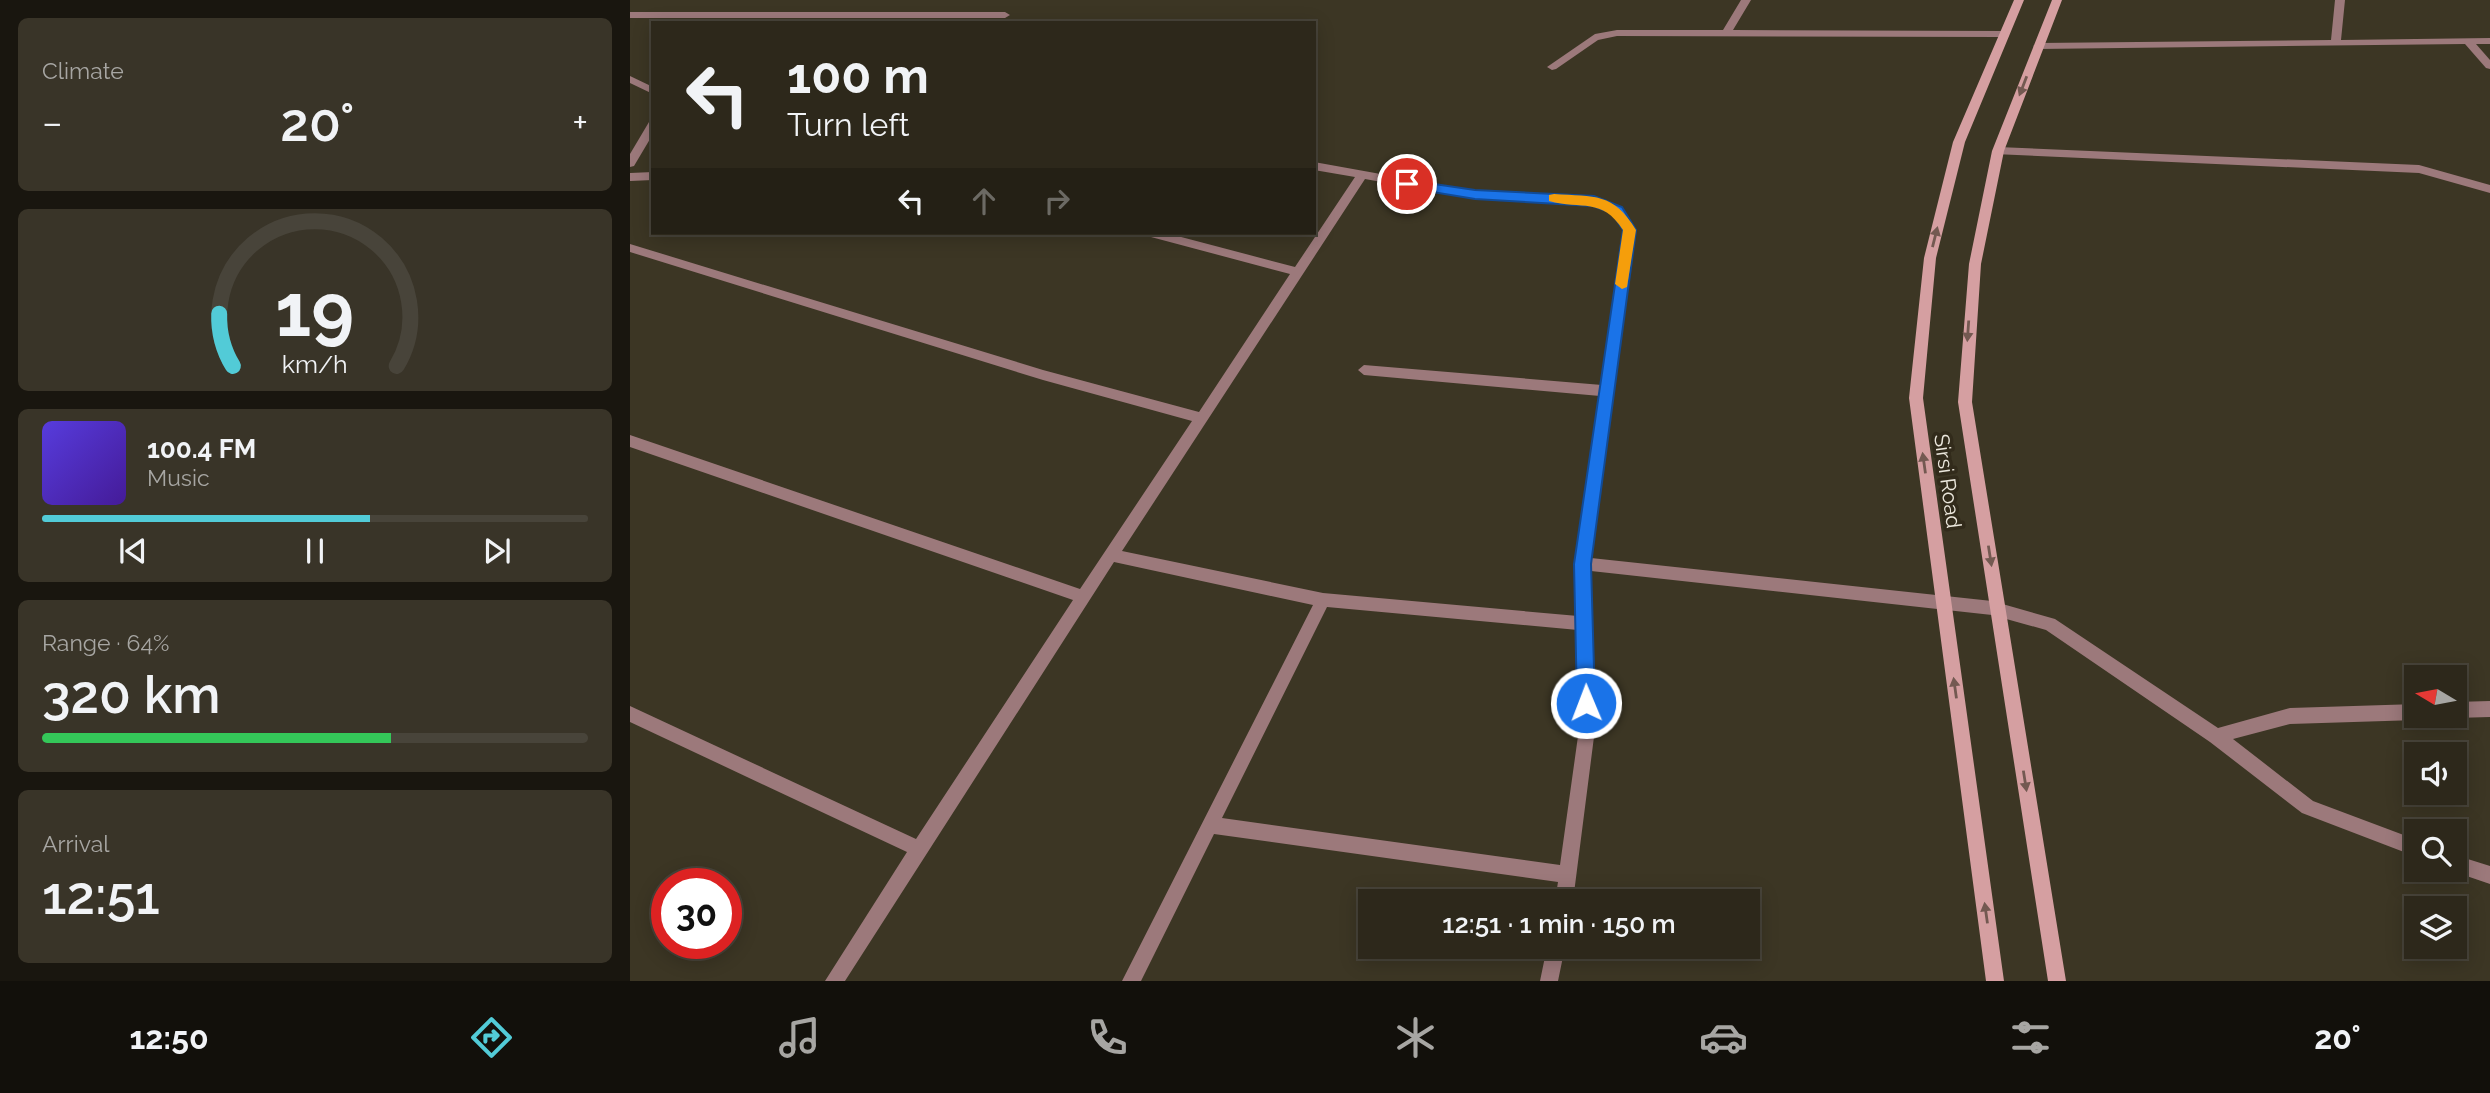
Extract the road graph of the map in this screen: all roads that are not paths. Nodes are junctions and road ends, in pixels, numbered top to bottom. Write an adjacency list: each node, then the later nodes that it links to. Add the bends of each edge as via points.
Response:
1 (1746, 0): 7 (street)
2 (2019, 0): 8 (main road, Sirsi Road)
3 (2057, 0): 12 (main road, Sirsi Road)
4 (2340, 0): 9 (street)
5 (630, 15): 6 (street)
6 (1005, 15)
7 (1726, 33): 8 (street); 14 (street, via 1595,37)
8 (2003, 34): 36 (main road, Sirsi Road, one-way to 8, via 1916,398 1928,270 1959,142)
9 (2336, 41): 10 (street); 12 (street)
10 (2468, 41): 11 (street); 13 (street)
11 (2490, 41)
12 (2038, 46): 18 (main road, Sirsi Road, one-way to 18)
13 (2490, 66)
14 (1552, 67)
15 (630, 79): 16 (street)
16 (651, 90)
17 (651, 128): 19 (street)
18 (1998, 151): 24 (street, via 2418,169); 37 (main road, Sirsi Road, one-way to 37, via 1975,264 1965,402)
19 (630, 163)
20 (1316, 166): 23 (street)
21 (651, 176): 22 (street)
22 (630, 177)
23 (1362, 177): 27 (street); 29 (street, via 1475,195 1594,201 1617,210 1630,230)
24 (2490, 189)
25 (1159, 235): 27 (street)
26 (630, 247): 30 (street, via 1044,375)
27 (1299, 272): 30 (street)
28 (1364, 370): 29 (street)
29 (1607, 391): 33 (street)
30 (1202, 418): 32 (street)
31 (630, 441): 34 (street)
32 (1111, 555): 34 (street); 35 (street)
33 (1583, 564): 36 (street); 38 (street)
34 (1083, 597): 46 (street)
35 (1323, 600): 38 (street); 44 (street)
36 (1944, 603): 37 (street); 55 (main road, Sirsi Road, one-way to 36)
37 (1998, 610): 43 (street, via 2050,624); 56 (main road, Sirsi Road, one-way to 56)
38 (1586, 624): 48 (street, via 1587,729)
39 (2490, 709): 40 (street)
40 (2468, 710)
41 (2404, 712): 43 (street, via 2290,716)
42 (630, 714): 46 (street)
43 (2216, 736): 45 (street, via 2308,807)
44 (1210, 825): 48 (street); 53 (street)
45 (2404, 844)
46 (919, 849): 52 (street)
47 (2467, 868): 49 (street)
48 (1568, 875): 50 (street)
49 (2490, 875)
50 (1566, 889)
51 (1554, 959): 54 (street)
52 (834, 981)
53 (1131, 981)
54 (1549, 981)
55 (1995, 981)
56 (2057, 981)

